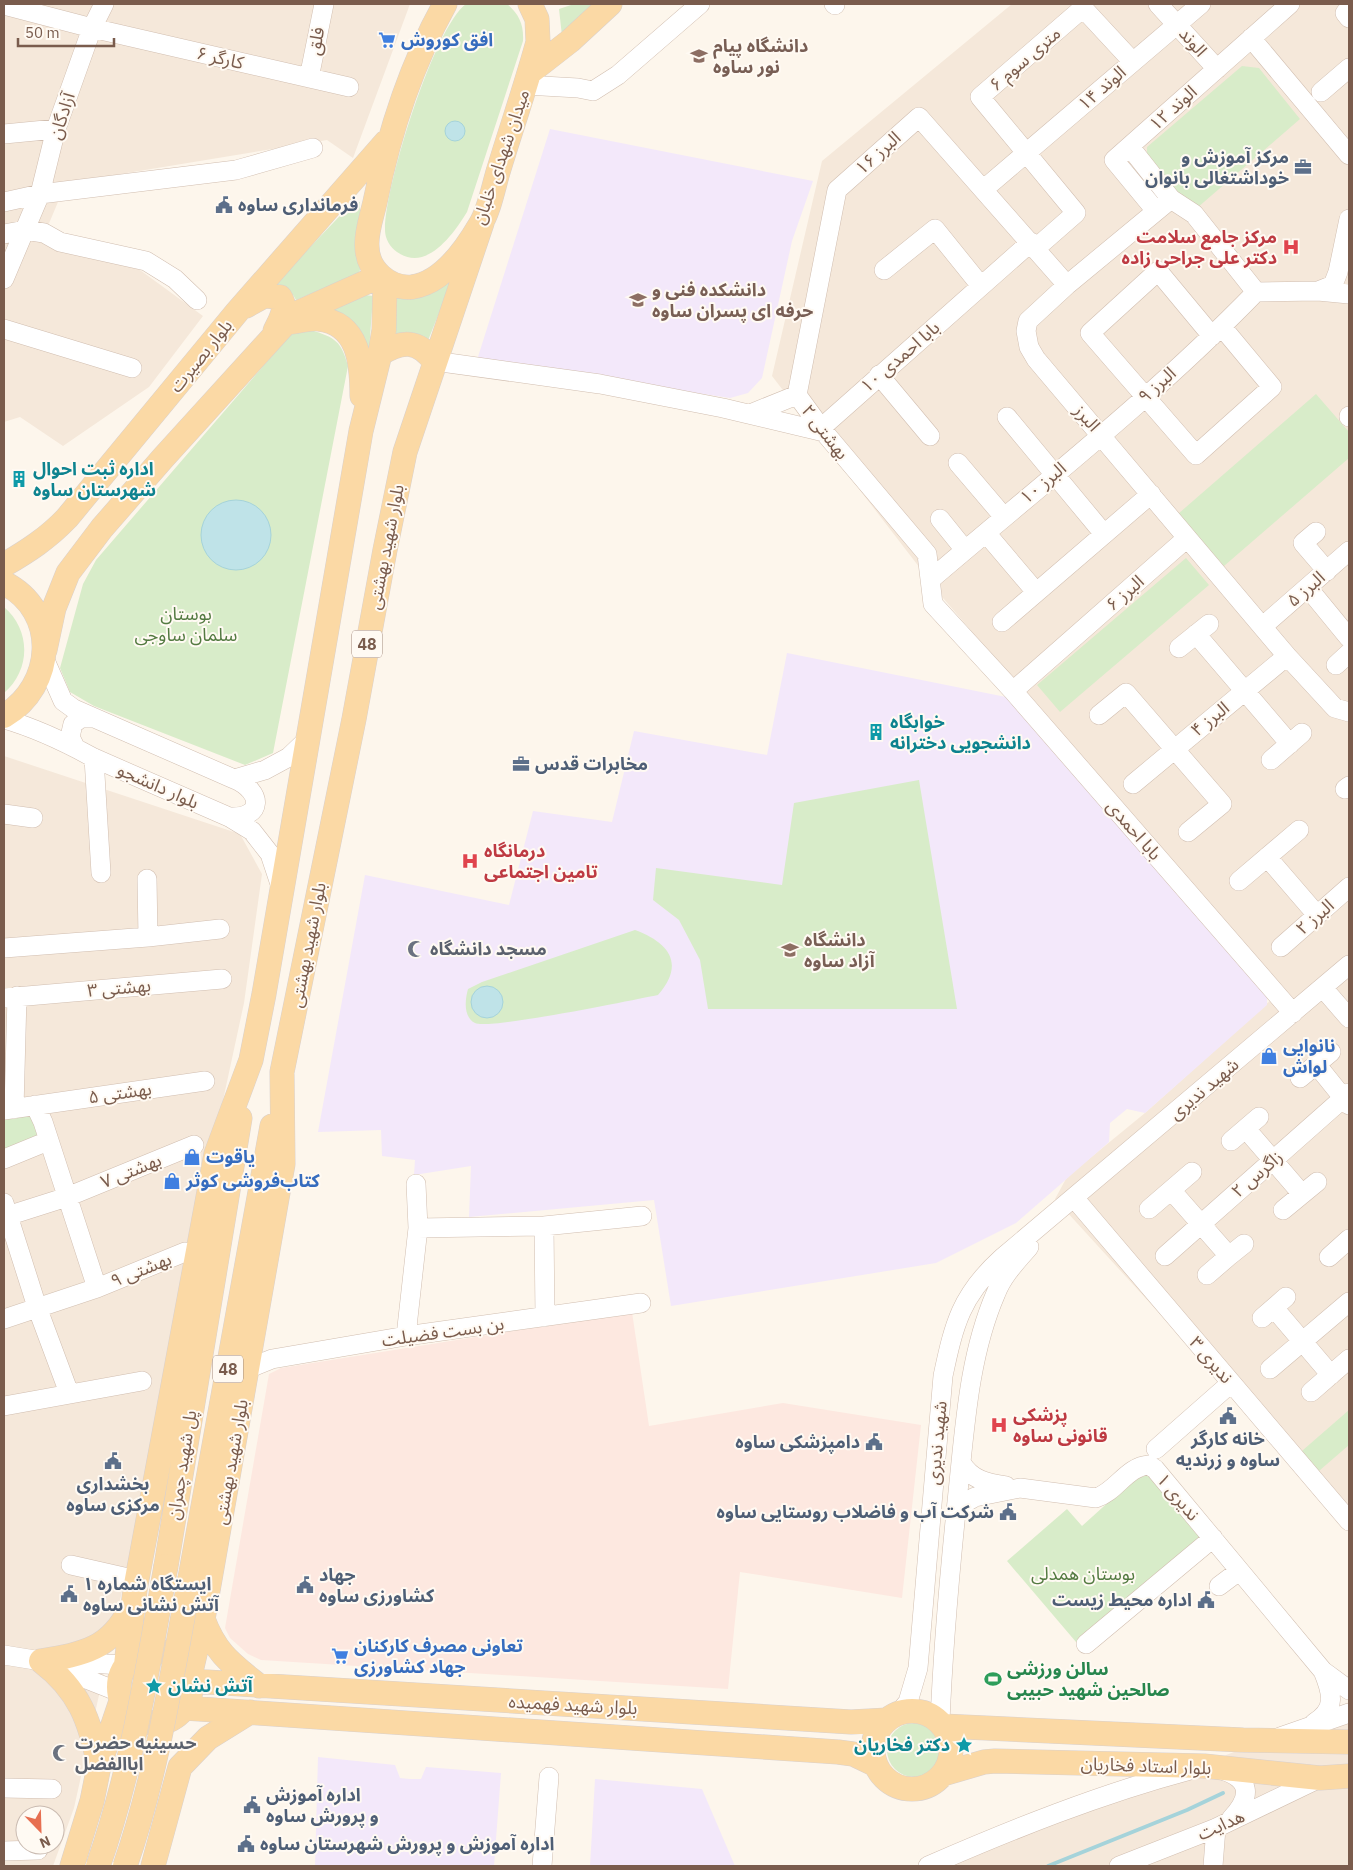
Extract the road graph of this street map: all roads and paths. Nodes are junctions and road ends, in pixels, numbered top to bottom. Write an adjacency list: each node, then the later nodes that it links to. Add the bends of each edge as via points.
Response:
1 (104, 4): 14 (street, آزادگان)
2 (324, 4): 19 (street, فلق)
3 (446, 4): 25 (main road, via 422,47)
4 (610, 4): 20 (main road)
5 (700, 4): 20 (street, via 618,75 593,91)
6 (1158, 4): 13 (street, الوند)
7 (1201, 4): 13 (street, الوند ۱۴)
8 (1290, 4): 15 (street, الوند)
9 (4, 5): 14 (street, کارگر ۶)
10 (536, 5): 20 (main road, میدان شهدای خلبان / 48, via 539,36)
11 (1349, 9): 12 (street, via 1345,13)
12 (1349, 18)
13 (1178, 24): 16 (street, الوند ۱۴); 18 (street, الوند)
14 (92, 28): 19 (street, کارگر ۶); 23 (street, آزادگان)
15 (1251, 38): 18 (street, الوند); 29 (street)
16 (1132, 62): 28 (street, الوند ۱۴); 28 (street, ۶ متری سوم, via 1083,8 980,97)
17 (1349, 68): 22 (street)
18 (1217, 69): 26 (street, الوند ۱۲)
19 (309, 78): 21 (street, کارگر ۶)
20 (527, 79): 36 (main road, میدان شهدای خلبان / 48)
21 (349, 87)
22 (1321, 92)
23 (56, 129): 24 (street); 31 (street, آزادگان)
24 (4, 134)
25 (391, 137): 41 (main road, via 367,237 368,258); 49 (main road, بلوار بصیرت)
26 (1130, 147): 32 (street); 34 (street, الوند ۱۲, via 1114,160)
27 (313, 148): 31 (street, via 236,170)
28 (1027, 153): 30 (street, الوند ۱۴); 39 (street, بابا احمدی ۱۰, via 1076,213)
29 (1349, 155)
30 (984, 189): 39 (street); 57 (street, البرز ۱۶, via 919,117 837,190)
31 (40, 194): 33 (street); 37 (street, آزادگان)
32 (1171, 199): 34 (street, البرز); 46 (street, via 1194,214)
33 (4, 202)
34 (1156, 211): 43 (street, البرز)
35 (1349, 219): 45 (street, via 1333,285)
36 (482, 224): 41 (main road, میدان شهدای خلبان / 48, via 448,267 430,281 410,287); 54 (main road, بلوار شهید بهشتی / 48)
37 (25, 230): 38 (street); 42 (street, آزادگان); 48 (street, via 60,242 146,261 175,279)
38 (4, 234)
39 (1034, 245): 43 (street); 44 (street, بابا احمدی ۱۰)
40 (884, 270): 44 (street, via 935,229)
41 (383, 278): 51 (main road, via 293,315); 53 (main road, بلوار شهید بهشتی / 48, via 384,330)
42 (4, 279)
43 (1067, 285): 63 (street, البرز, via 1028,321 1028,347)
44 (980, 286): 56 (street, بابا احمدی ۱۰)
45 (1318, 291): 46 (street); 47 (street)
46 (1256, 292): 52 (street, البرز ۹)
47 (1349, 294)
48 (197, 300)
49 (238, 312): 51 (main road, via 264,296 280,297 284,309); 76 (main road, بلوار بصیرت, via 56,530)
50 (4, 329): 55 (street)
51 (278, 331): 62 (main road, via 318,319 334,323 350,335 358,348 362,373); 86 (main road, via 157,464 68,572 54,608)
52 (1217, 332): 58 (street, البرز ۹); 58 (street, via 1272,387 1196,455); 58 (street, via 1158,271 1090,333)
53 (380, 354): 54 (main road, via 409,344 420,346); 62 (main road, بلوار شهید بهشتی / 48)
54 (434, 361): 59 (street, via 600,384); 126 (main road, بلوار شهید بهشتی / 48, via 405,452)
55 (132, 368)
56 (879, 375): 61 (street, بابا احمدی ۱۰); 64 (street)
57 (796, 396): 59 (street, بهشتی ۲); 61 (street, بهشتی ۲)
58 (1145, 396): 63 (street, البرز ۹)
59 (750, 414): 61 (street)
60 (1007, 417): 66 (street)
61 (822, 430): 78 (street, بهشتی ۲, via 926,554)
62 (361, 431): 94 (main road, بلوار شهید بهشتی / 48)
63 (1101, 434): 66 (street, البرز ۱۰); 67 (street, البرز)
64 (930, 436)
65 (958, 463): 68 (street)
66 (1054, 475): 68 (street, البرز ۱۰); 72 (street)
67 (1151, 494): 72 (street); 73 (street, البرز)
68 (1004, 517): 71 (street, البرز ۱۰)
69 (940, 519): 74 (street)
70 (1316, 532): 77 (street, via 1303,543)
71 (986, 533): 74 (street, البرز ۱۰); 81 (street)
72 (1104, 534): 81 (street)
73 (1188, 538): 83 (street, البرز); 88 (street, البرز ۶)
74 (966, 550): 78 (street, البرز ۱۰)
75 (1349, 551): 77 (street, البرز ۵)
76 (4, 565)
77 (1327, 571): 80 (street, البرز ۵)
78 (930, 580): 88 (street, بهشتی ۲, via 934,604)
79 (4, 583): 86 (main road, via 18,592 35,612)
80 (1308, 588): 83 (street, البرز ۵); 84 (street)
81 (1036, 592): 82 (street)
82 (1002, 622)
83 (1263, 626): 87 (street, البرز)
84 (1349, 638)
85 (1179, 648): 89 (street, via 1203,629)
86 (44, 654): 92 (main road, via 35,687); 93 (street, بلوار دانشجو, via 63,701)
87 (1287, 656): 89 (street, البرز ۴); 90 (street, البرز, via 1335,708)
88 (1013, 691): 121 (street, بابا احمدی)
89 (1244, 691): 96 (street, البرز ۴); 98 (street, via 1296,738)
90 (1349, 712)
91 (1100, 715): 96 (street, via 1126,693)
92 (4, 718): 95 (street, بلوار دانشجو)
93 (93, 718): 95 (street, via 81,718 74,724 70,738); 99 (street, بلوار دانشجو)
94 (309, 738): 99 (street, via 289,757 265,770); 110 (main road, بلوار شهید بهشتی / 48)
95 (75, 747): 97 (street, بلوار دانشجو)
96 (1174, 748): 100 (street, البرز ۴); 105 (street, via 1222,804)
97 (94, 758): 102 (street, بلوار دانشجو); 107 (street)
98 (1271, 760)
99 (234, 779): 102 (street, بلوار دانشجو, via 251,789 256,805 252,813 242,818)
100 (1133, 784)
101 (4, 814): 103 (street)
102 (229, 817): 110 (street, بلوار دانشجو, via 252,831 270,854)
103 (33, 818)
104 (1299, 830): 106 (street)
105 (1188, 832)
106 (1267, 856): 109 (street); 112 (street)
107 (100, 873)
108 (147, 879): 114 (street)
109 (1239, 881)
110 (281, 887): 124 (main road, بلوار شهید بهشتی / 48)
111 (1349, 888): 112 (street, البرز ۲)
112 (1317, 915): 115 (street, البرز ۲)
113 (220, 929): 114 (street)
114 (148, 937): 116 (street)
115 (1281, 947)
116 (4, 948)
117 (1349, 965): 119 (street, شهید ندیری)
118 (222, 979): 120 (street, بهشتی ۳)
119 (1323, 988): 121 (street, شهید ندیری); 122 (street)
120 (10, 997): 131 (street)
121 (1293, 1013): 143 (street, شهید ندیری)
122 (1349, 1018)
123 (1331, 1052): 125 (street)
124 (251, 1060): 183 (main road, بلوار شهید بهشتی, via 216,1154); 218 (main road, پل شهید چمران / 48, bridge, via 144,1690 116,1814)
125 (1316, 1064): 127 (street); 129 (street)
126 (282, 1072): 167 (main road, بلوار شهید بهشتی, via 283,1164); 219 (main road, پل شهید چمران / 48, bridge, via 169,1691 138,1828)
127 (1300, 1078)
128 (205, 1081): 130 (street, بهشتی ۵)
129 (1347, 1099): 136 (street, زاگرس ۲)
130 (34, 1105): 131 (street, بهشتی ۵); 132 (street)
131 (9, 1109)
132 (48, 1141): 135 (street); 142 (street)
133 (1231, 1141): 136 (street, via 1253,1123)
134 (194, 1145): 142 (street, بهشتی ۷)
135 (4, 1159)
136 (1273, 1160): 141 (street); 149 (street, زاگرس ۲)
137 (1192, 1172): 140 (street)
138 (1317, 1182): 141 (street)
139 (416, 1184): 151 (street)
140 (1171, 1190): 144 (street); 149 (street)
141 (1302, 1194): 145 (street)
142 (67, 1197): 147 (street, بهشتی ۷); 157 (street)
143 (1075, 1199): 146 (street, شهید ندیری); 171 (street, ندیری ۳)
144 (1148, 1209)
145 (1283, 1210)
146 (1059, 1211): 176 (street, شهید ندیری, via 1006,1275 996,1292 978,1343); 199 (street, شهید ندیری, via 981,1278 962,1308 953,1332 943,1376 918,1668 908,1702)
147 (5, 1212): 160 (street)
148 (642, 1216): 150 (street)
149 (1201, 1224): 154 (street, زاگرس ۲); 155 (street)
150 (544, 1226): 151 (street); 162 (street)
151 (418, 1228): 164 (street)
152 (1244, 1244): 155 (street)
153 (185, 1252): 157 (street, بهشتی ۹)
154 (1165, 1256)
155 (1229, 1256): 156 (street)
156 (1207, 1275)
157 (97, 1288): 160 (street, بهشتی ۹)
158 (1349, 1302): 165 (street)
159 (641, 1303): 162 (street, بن بست فضیلت)
160 (37, 1308): 163 (street, بهشتی ۹); 173 (street)
161 (1274, 1308): 165 (street)
162 (545, 1317): 164 (street, بن بست فضیلت)
163 (4, 1320)
164 (406, 1336): 167 (street, بن بست فضیلت, via 272,1359)
165 (1302, 1341): 168 (street); 169 (street)
166 (1349, 1359): 169 (street)
167 (247, 1369): 186 (main road, بلوار شهید بهشتی)
168 (1270, 1369)
169 (1331, 1375): 172 (street)
170 (142, 1381): 173 (street)
171 (1231, 1383): 175 (street); 179 (street, ندیری ۳)
172 (1311, 1392)
173 (69, 1394): 174 (street)
174 (4, 1406)
175 (1156, 1449)
176 (961, 1462): 177 (street, via 975,1478); 178 (street, شهید ندیری)
177 (1020, 1488): 178 (street, ندیری ۱, via 975,1497); 180 (street, ندیری ۱, via 1096,1498 1106,1494 1134,1470 1149,1465)
178 (955, 1514): 200 (street, شهید ندیری)
179 (1349, 1521)
180 (1213, 1538): 182 (street, ندیری ۱); 187 (street)
181 (71, 1565): 183 (street)
182 (1239, 1570): 184 (street); 191 (street, ندیری ۱)
183 (137, 1580): 185 (main road, بلوار شهید بهشتی)
184 (1219, 1586)
185 (133, 1603): 186 (main road, via 144,1630 158,1638 185,1637); 189 (main road, via 120,1627 101,1644 76,1655); 190 (main road, بلوار شهید بهشتی)
186 (204, 1620): 192 (main road, بلوار شهید بهشتی); 193 (main road, via 220,1653)
187 (1086, 1644)
188 (4, 1655): 189 (street)
189 (41, 1661): 190 (street); 195 (street); 207 (main road, via 60,1676 76,1698 89,1726)
190 (126, 1665): 192 (main road, via 141,1653 161,1651 179,1660); 195 (main road, via 120,1675)
191 (1323, 1671): 194 (street); 202 (street, via 1330,1689 1330,1704 1326,1716)
192 (190, 1679): 193 (main road, بلوار شهید فهمیده); 196 (main road, via 191,1693)
193 (259, 1686): 199 (main road, بلوار شهید فهمیده, via 852,1722)
194 (1349, 1690)
195 (120, 1697): 196 (main road, via 130,1714 151,1723 173,1718); 207 (main road)
196 (184, 1708): 197 (main road, بلوار شهید فهمیده)
197 (250, 1712): 206 (main road, بلوار شهید فهمیده, via 838,1752 853,1754); 208 (main road, via 208,1738)
198 (1349, 1713): 202 (street)
199 (893, 1717): 200 (main road, via 920,1712); 206 (main road, via 879,1729 874,1740)
200 (941, 1724): 201 (main road, بلوار استاد فخاریان); 210 (main road, via 949,1737 951,1749)
201 (998, 1729): 203 (main road, بلوار استاد فخاریان); 205 (main road, via 973,1745 975,1751)
202 (1305, 1729): 203 (street)
203 (1275, 1739): 204 (main road, بلوار استاد فخاریان)
204 (1349, 1742)
205 (995, 1761): 209 (main road, بلوار استاد فخاریان); 210 (main road, بلوار استاد فخاریان)
206 (876, 1765): 210 (main road, via 888,1781 907,1789 927,1786)
207 (99, 1766): 208 (main road, via 113,1748 140,1740 170,1750); 217 (main road)
208 (180, 1767): 220 (main road)
209 (1210, 1767): 213 (main road, بلوار استاد فخاریان); 216 (street, via 1240,1780 1247,1793 1244,1805); 222 (street, via 1131,1786 994,1837)
210 (943, 1774)
211 (1349, 1776): 213 (main road, بلوار استاد فخاریان)
212 (549, 1777): 221 (street)
213 (1320, 1778): 216 (street, هدایت)
214 (4, 1788): 215 (street)
215 (52, 1789)
216 (1221, 1826): 223 (street, هدایت); 224 (street)
217 (72, 1866)
218 (98, 1866)
219 (125, 1866)
220 (153, 1866)
221 (542, 1866)
222 (928, 1866)
223 (1119, 1866)
224 (1213, 1866)

